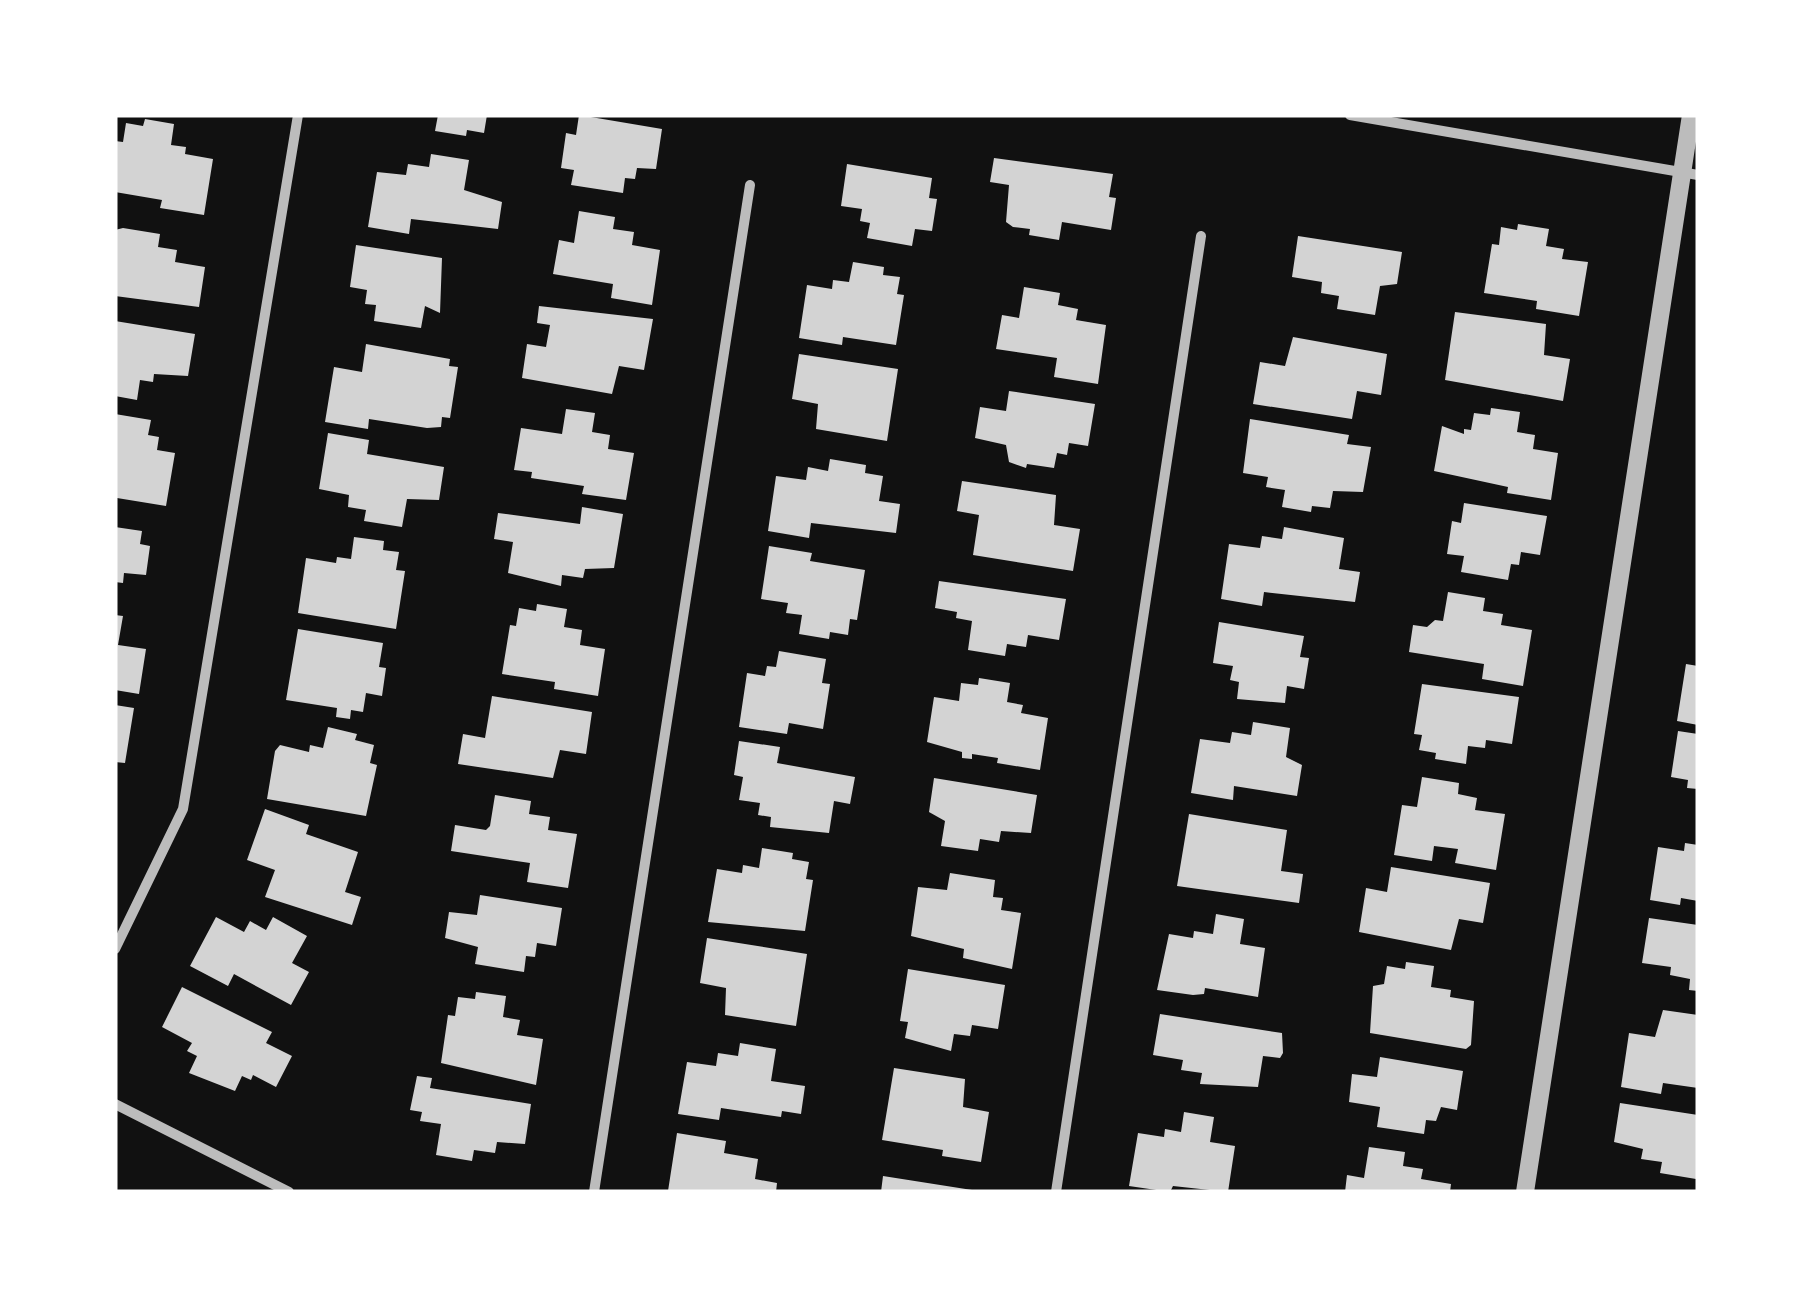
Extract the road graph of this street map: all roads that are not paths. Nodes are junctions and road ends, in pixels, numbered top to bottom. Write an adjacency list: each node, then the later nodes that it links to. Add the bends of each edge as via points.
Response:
1 (298, 115): 7 (street, via 183,809)
2 (1350, 115): 4 (street)
3 (1690, 115): 4 (street)
4 (1690, 174): 12 (street)
5 (750, 185): 10 (street)
6 (1201, 236): 11 (street)
7 (115, 949)
8 (115, 1104): 9 (street)
9 (290, 1192)
10 (594, 1192)
11 (1056, 1192)
12 (1525, 1192)

